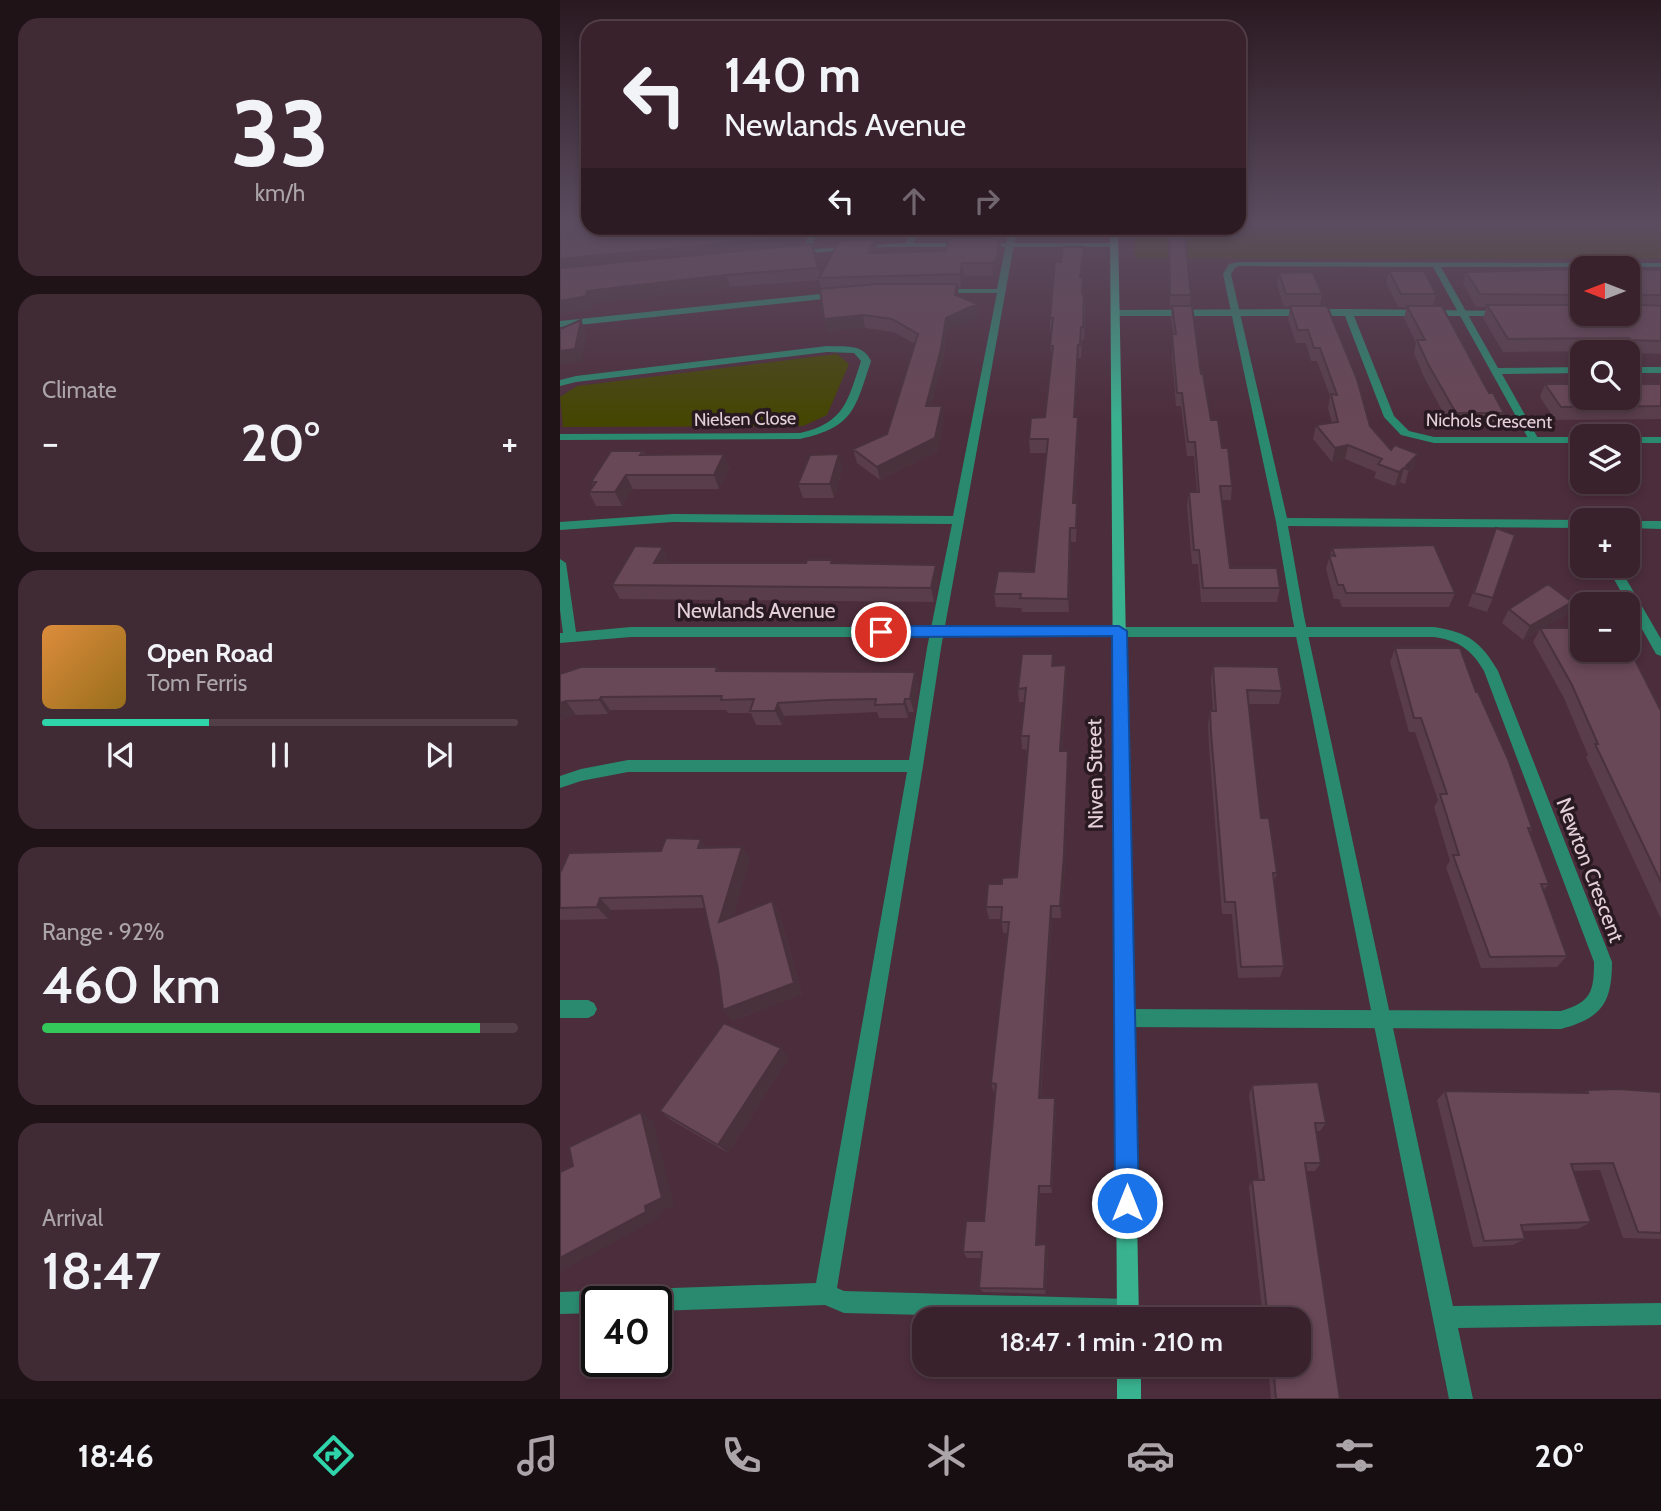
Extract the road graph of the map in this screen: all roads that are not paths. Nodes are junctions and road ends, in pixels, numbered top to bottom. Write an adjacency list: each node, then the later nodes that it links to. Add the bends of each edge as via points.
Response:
1 (1115, 290): 8 (street, Niven Street)
2 (1230, 290): 9 (street)
3 (1449, 290): 10 (street)
4 (1002, 291): 5 (street); 23 (street)
5 (934, 292)
6 (851, 294): 12 (street)
7 (1348, 312): 9 (street); 10 (street); 19 (street, Nichols Crescent, via 1389,417 1398,429 1434,440)
8 (1116, 313): 9 (street); 31 (street, Niven Street)
9 (1234, 313): 24 (street)
10 (1460, 313): 11 (street); 16 (street)
11 (1514, 313)
12 (560, 324)
13 (1570, 370): 16 (street)
14 (1640, 370): 15 (street)
15 (1661, 370)
16 (1494, 371): 19 (street)
17 (560, 383): 18 (street, Nielsen Close, via 827,349 856,350 866,361 848,414 815,434)
18 (560, 437)
19 (1534, 440): 20 (street, Nichols Crescent)
20 (1570, 440)
21 (1640, 440): 22 (street)
22 (1661, 440)
23 (959, 520): 28 (street, via 673,518); 33 (street)
24 (1282, 522): 25 (street); 32 (street)
25 (1570, 524)
26 (1640, 524): 27 (street)
27 (1661, 524)
28 (560, 526)
29 (560, 563): 34 (street)
30 (1619, 578): 35 (street)
31 (1119, 631): 32 (street, Newton Crescent); 33 (street, Newlands Avenue); 40 (street, Niven Street)
32 (1302, 631): 41 (street); 41 (street, Newton Crescent, via 1448,634 1480,651 1603,962 1604,986 1596,1005 1562,1020)
33 (937, 632): 34 (street, Newlands Avenue, via 631,632); 36 (street)
34 (565, 637)
35 (1661, 651)
36 (916, 766): 37 (street, via 628,766); 42 (street)
37 (560, 782)
38 (560, 1009): 39 (street)
39 (587, 1009)
40 (1125, 1017): 41 (street, Newton Crescent); 47 (street, Niven Street)
41 (1382, 1020): 49 (street)
42 (825, 1294): 43 (street); 46 (street, via 844,1302)
43 (672, 1299)
44 (581, 1302): 45 (street)
45 (560, 1303)
46 (953, 1307)
47 (1128, 1307)
48 (1661, 1314): 49 (street)
49 (1445, 1317): 52 (street)
50 (1129, 1377): 51 (street)
51 (1129, 1399)
52 (1461, 1399)

